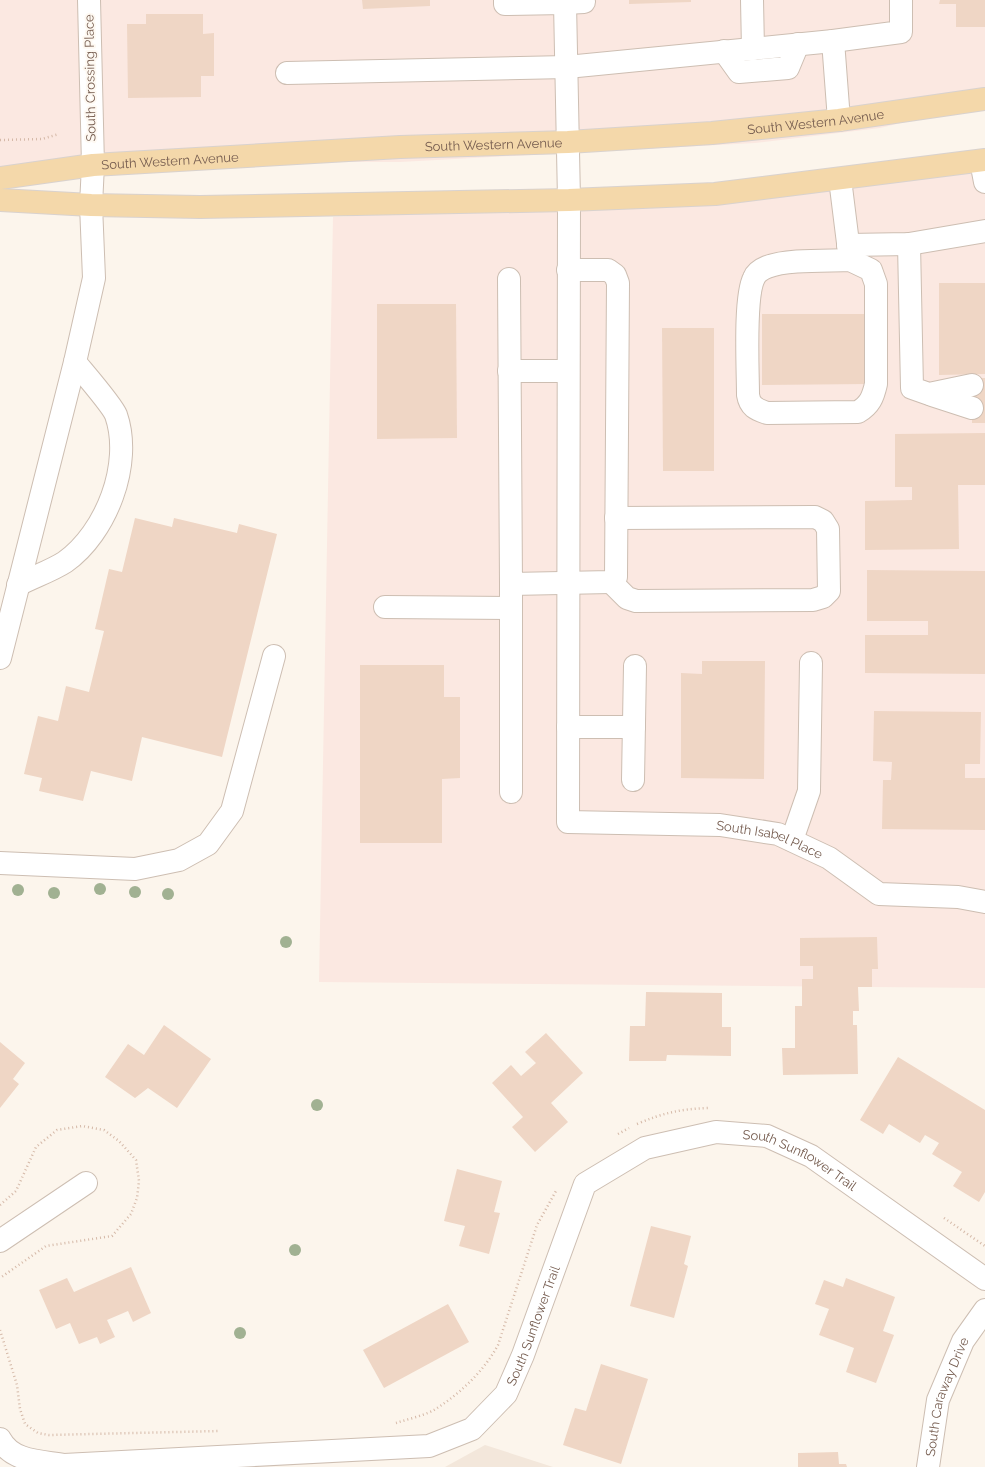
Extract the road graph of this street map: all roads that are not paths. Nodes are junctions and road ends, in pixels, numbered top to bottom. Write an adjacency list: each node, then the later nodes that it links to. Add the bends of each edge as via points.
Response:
1 (89, 0): 16 (street, South Crossing Place)
2 (505, 0): 5 (street, via 505,4)
3 (752, 0): 8 (street)
4 (901, 0): 6 (street, via 901,32)
5 (574, 1): 10 (street)
6 (833, 41): 7 (street); 13 (street)
7 (798, 44): 8 (street); 9 (street, via 788,68 739,72)
8 (753, 49): 9 (street)
9 (724, 51): 10 (street)
10 (567, 67): 11 (street); 14 (street)
11 (287, 73)
12 (985, 99): 13 (main road, South Western Avenue)
13 (840, 120): 14 (main road, South Western Avenue, via 712,133)
14 (568, 142): 16 (main road, South Western Avenue, via 400,147); 21 (street)
15 (983, 160): 18 (main road); 19 (street)
16 (93, 165): 17 (main road, South Western Avenue); 22 (street, South Crossing Place)
17 (0, 178)
18 (840, 179): 21 (main road, via 715,194); 25 (street)
19 (985, 182)
20 (0, 200): 22 (main road)
21 (569, 200): 22 (main road, via 200,207); 26 (street)
22 (91, 205): 28 (street, South Crossing Place, via 94,278)
23 (985, 230): 24 (street)
24 (909, 244): 25 (street); 32 (street, via 912,388)
25 (849, 252): 25 (street, via 780,263 762,269 754,277 750,288 748,312 748,395 749,403 755,409 767,413 858,412 866,408 872,399 876,384 876,284 871,270)
26 (568, 270): 30 (street); 34 (street, via 608,270 615,275 618,283)
27 (509, 279): 29 (street)
28 (75, 362): 38 (street, South Crossing Place); 38 (street, via 116,414 121,449 117,480 107,509 90,538 65,562)
29 (509, 371): 30 (street); 36 (street)
30 (568, 371): 37 (street)
31 (972, 385): 32 (street)
32 (929, 394): 33 (street)
33 (972, 408)
34 (616, 518): 35 (street, via 616,577); 35 (street, via 815,517 823,521 828,529 829,591 823,597 813,600 636,601 627,598)
35 (611, 582): 37 (street)
36 (511, 583): 37 (street); 40 (street)
37 (568, 583): 45 (street)
38 (18, 585): 42 (street, South Crossing Place)
39 (385, 607): 40 (street)
40 (511, 608): 48 (street)
41 (274, 656): 50 (street, via 232,811 208,844 179,860 135,869)
42 (0, 658)
43 (811, 663): 49 (street, via 809,791)
44 (634, 666): 46 (street)
45 (568, 727): 46 (street); 49 (street, South Isabel Place, via 568,822 720,825 778,834)
46 (634, 727): 47 (street)
47 (633, 780)
48 (511, 792)
49 (792, 840): 52 (street, South Isabel Place, via 829,858 879,894)
50 (0, 863)
51 (985, 892): 52 (street, South Isabel Place)
52 (958, 897): 53 (street, South Isabel Place)
53 (985, 902)
54 (86, 1183): 55 (street)
55 (0, 1241)
56 (985, 1279): 58 (street, South Sunflower Trail, via 811,1156 768,1136 716,1132 645,1148 585,1184 523,1355 506,1394 472,1429 429,1446 64,1465 20,1458 3,1445)
57 (985, 1310): 59 (street, South Caraway Drive, via 963,1341 938,1400)
58 (0, 1439)
59 (928, 1467)

